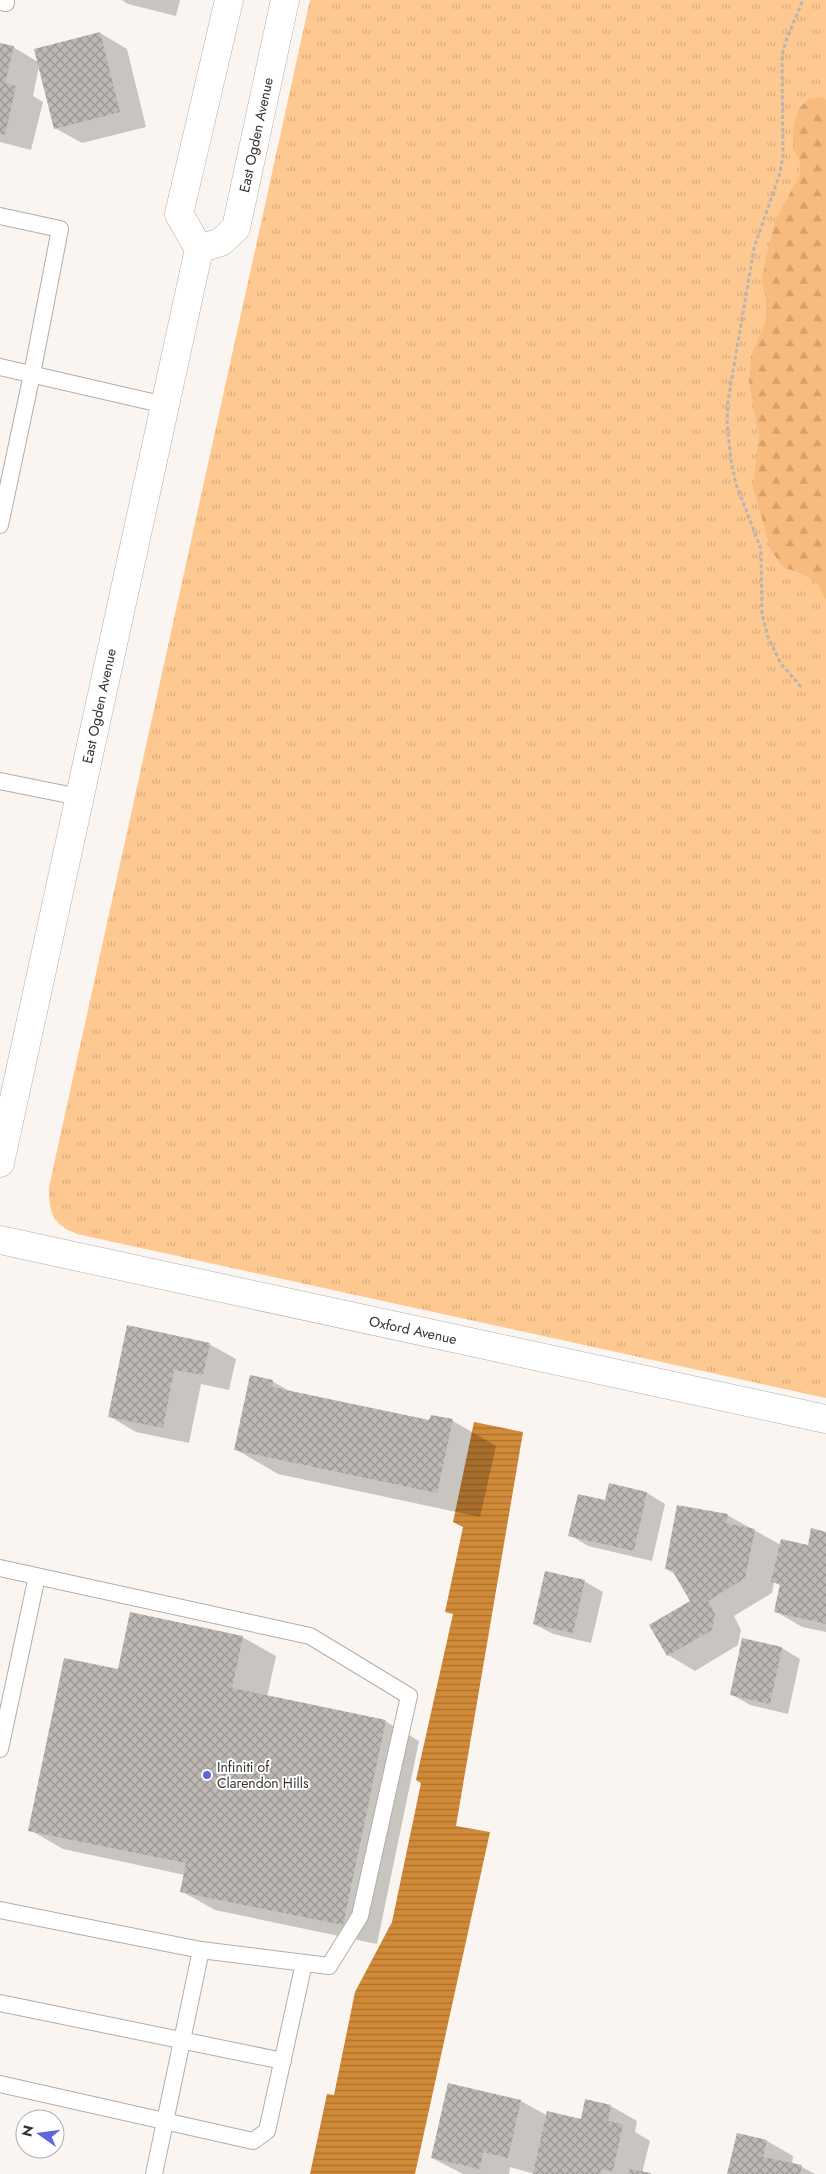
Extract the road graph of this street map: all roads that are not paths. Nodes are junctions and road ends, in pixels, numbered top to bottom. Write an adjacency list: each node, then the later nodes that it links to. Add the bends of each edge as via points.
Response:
1 (6, 0): 4 (lane, via 6,3)
2 (229, 0): 6 (main road, via 179,214)
3 (285, 0): 6 (main road, East Ogden Avenue, via 236,228 221,242)
4 (0, 2)
5 (0, 216): 8 (lane, via 60,229)
6 (199, 249): 9 (main road, East Ogden Avenue)
7 (0, 367): 8 (lane)
8 (32, 374): 9 (lane); 10 (lane)
9 (164, 405): 12 (main road, East Ogden Avenue)
10 (0, 525)
11 (0, 781): 12 (lane)
12 (79, 797): 13 (main road, East Ogden Avenue)
13 (0, 1163)
14 (0, 1240): 15 (main road, Oxford Avenue)
15 (826, 1419)
16 (0, 1568): 17 (lane)
17 (37, 1576): 18 (lane); 21 (lane, via 310,1636 409,1696 360,1916 329,1966)
18 (0, 1749)
19 (0, 1910): 20 (lane)
20 (201, 1950): 21 (lane); 23 (lane)
21 (304, 1963): 24 (lane)
22 (0, 2003): 23 (lane)
23 (182, 2042): 24 (lane); 26 (lane)
24 (282, 2061): 26 (lane, via 267,2131 253,2141)
25 (0, 2084): 26 (lane)
26 (165, 2123): 27 (lane)
27 (154, 2174)

